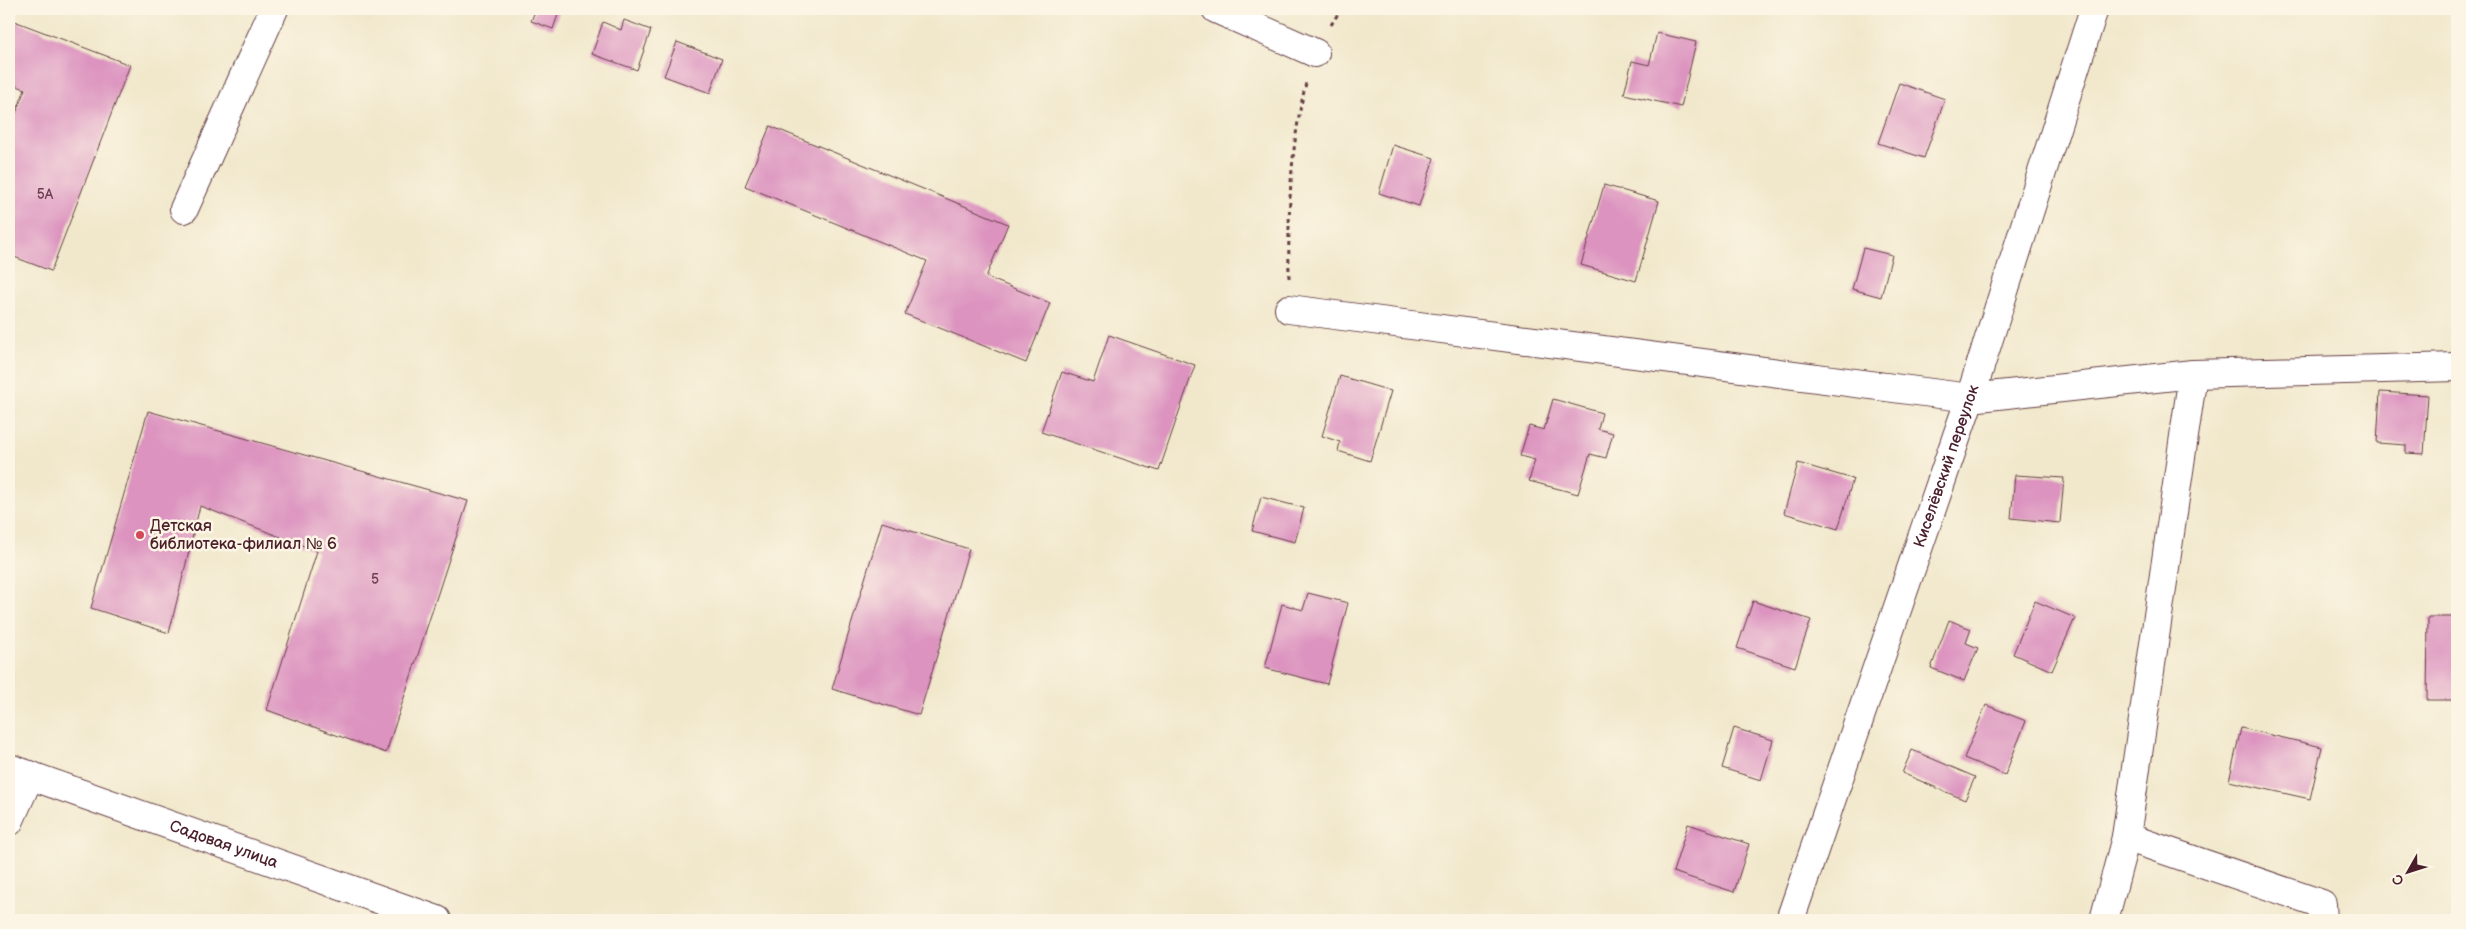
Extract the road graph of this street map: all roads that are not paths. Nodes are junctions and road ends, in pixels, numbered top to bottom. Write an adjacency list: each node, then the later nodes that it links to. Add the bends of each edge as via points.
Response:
1 (274, 9): 5 (street)
2 (1216, 9): 4 (street)
3 (2094, 9): 9 (street, Киселёвский переулок)
4 (1314, 53)
5 (184, 209)
6 (1289, 309): 9 (street)
7 (2457, 367): 8 (street)
8 (2192, 374): 9 (street); 12 (street)
9 (1970, 398): 14 (street, Киселёвский переулок)
10 (19, 772): 11 (street); 13 (street, Садовая улица)
11 (9, 822)
12 (2126, 836): 15 (street); 16 (street, via 2322,904)
13 (437, 920)
14 (1790, 920)
15 (2104, 920)
16 (2323, 920)

